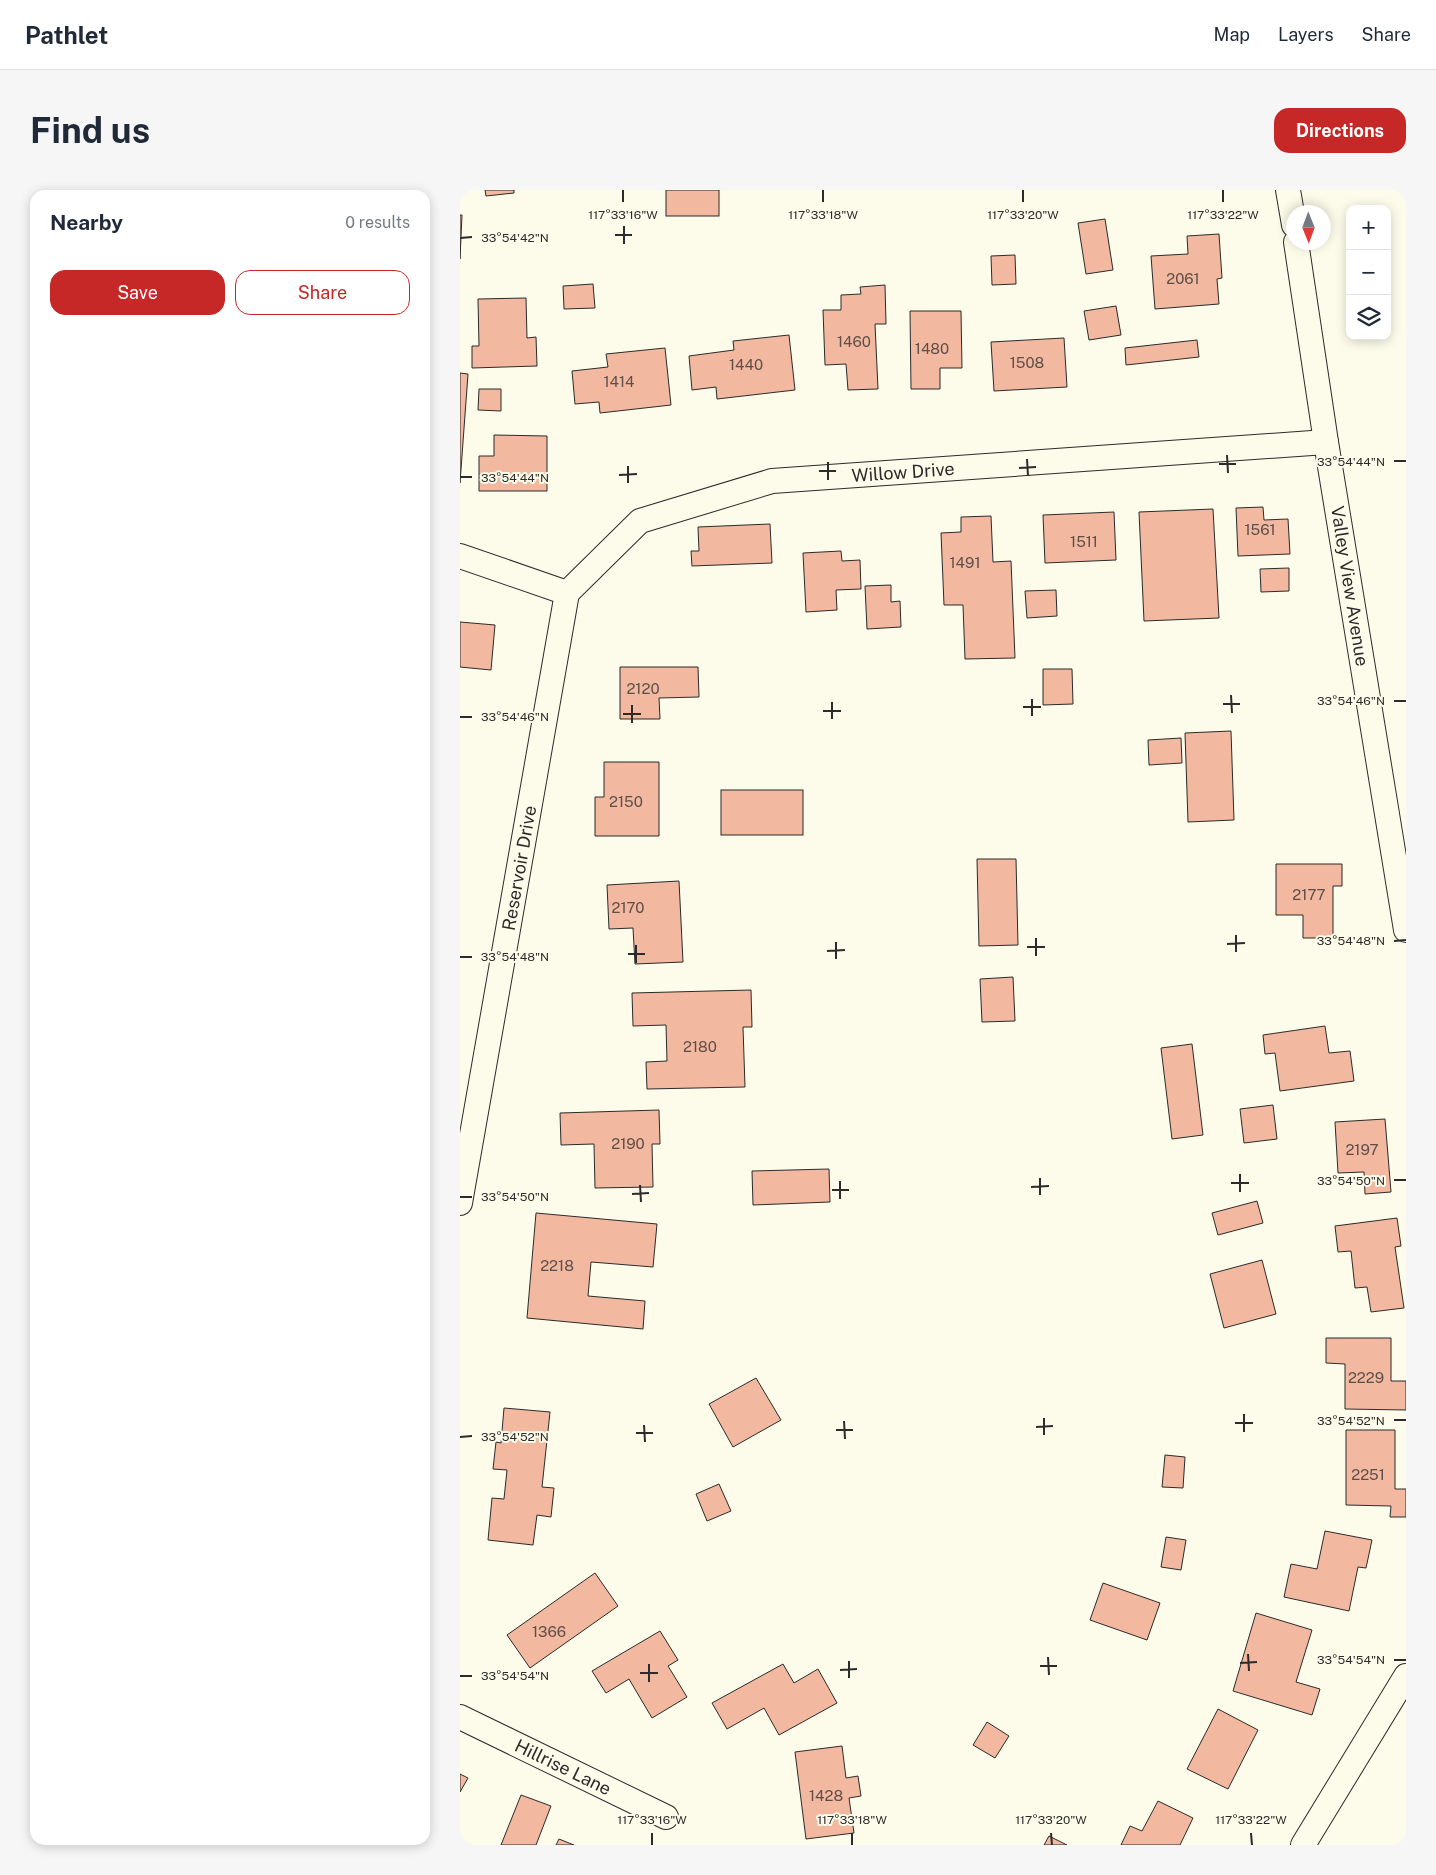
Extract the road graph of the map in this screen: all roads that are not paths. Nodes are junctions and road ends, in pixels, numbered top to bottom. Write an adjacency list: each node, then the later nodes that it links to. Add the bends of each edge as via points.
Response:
1 (1288, 190): 2 (street)
2 (1291, 205)
3 (1297, 250): 4 (street, Valley View Avenue)
4 (1326, 442): 6 (street, Willow Drive, via 772,481 640,521); 7 (street, Valley View Avenue)
5 (460, 556): 6 (street)
6 (567, 593): 8 (street, Reservoir Drive)
7 (1406, 930)
8 (460, 1202)
9 (1406, 1676): 12 (street)
10 (460, 1717): 11 (street, Hillrise Lane)
11 (666, 1817)
12 (1303, 1845)

